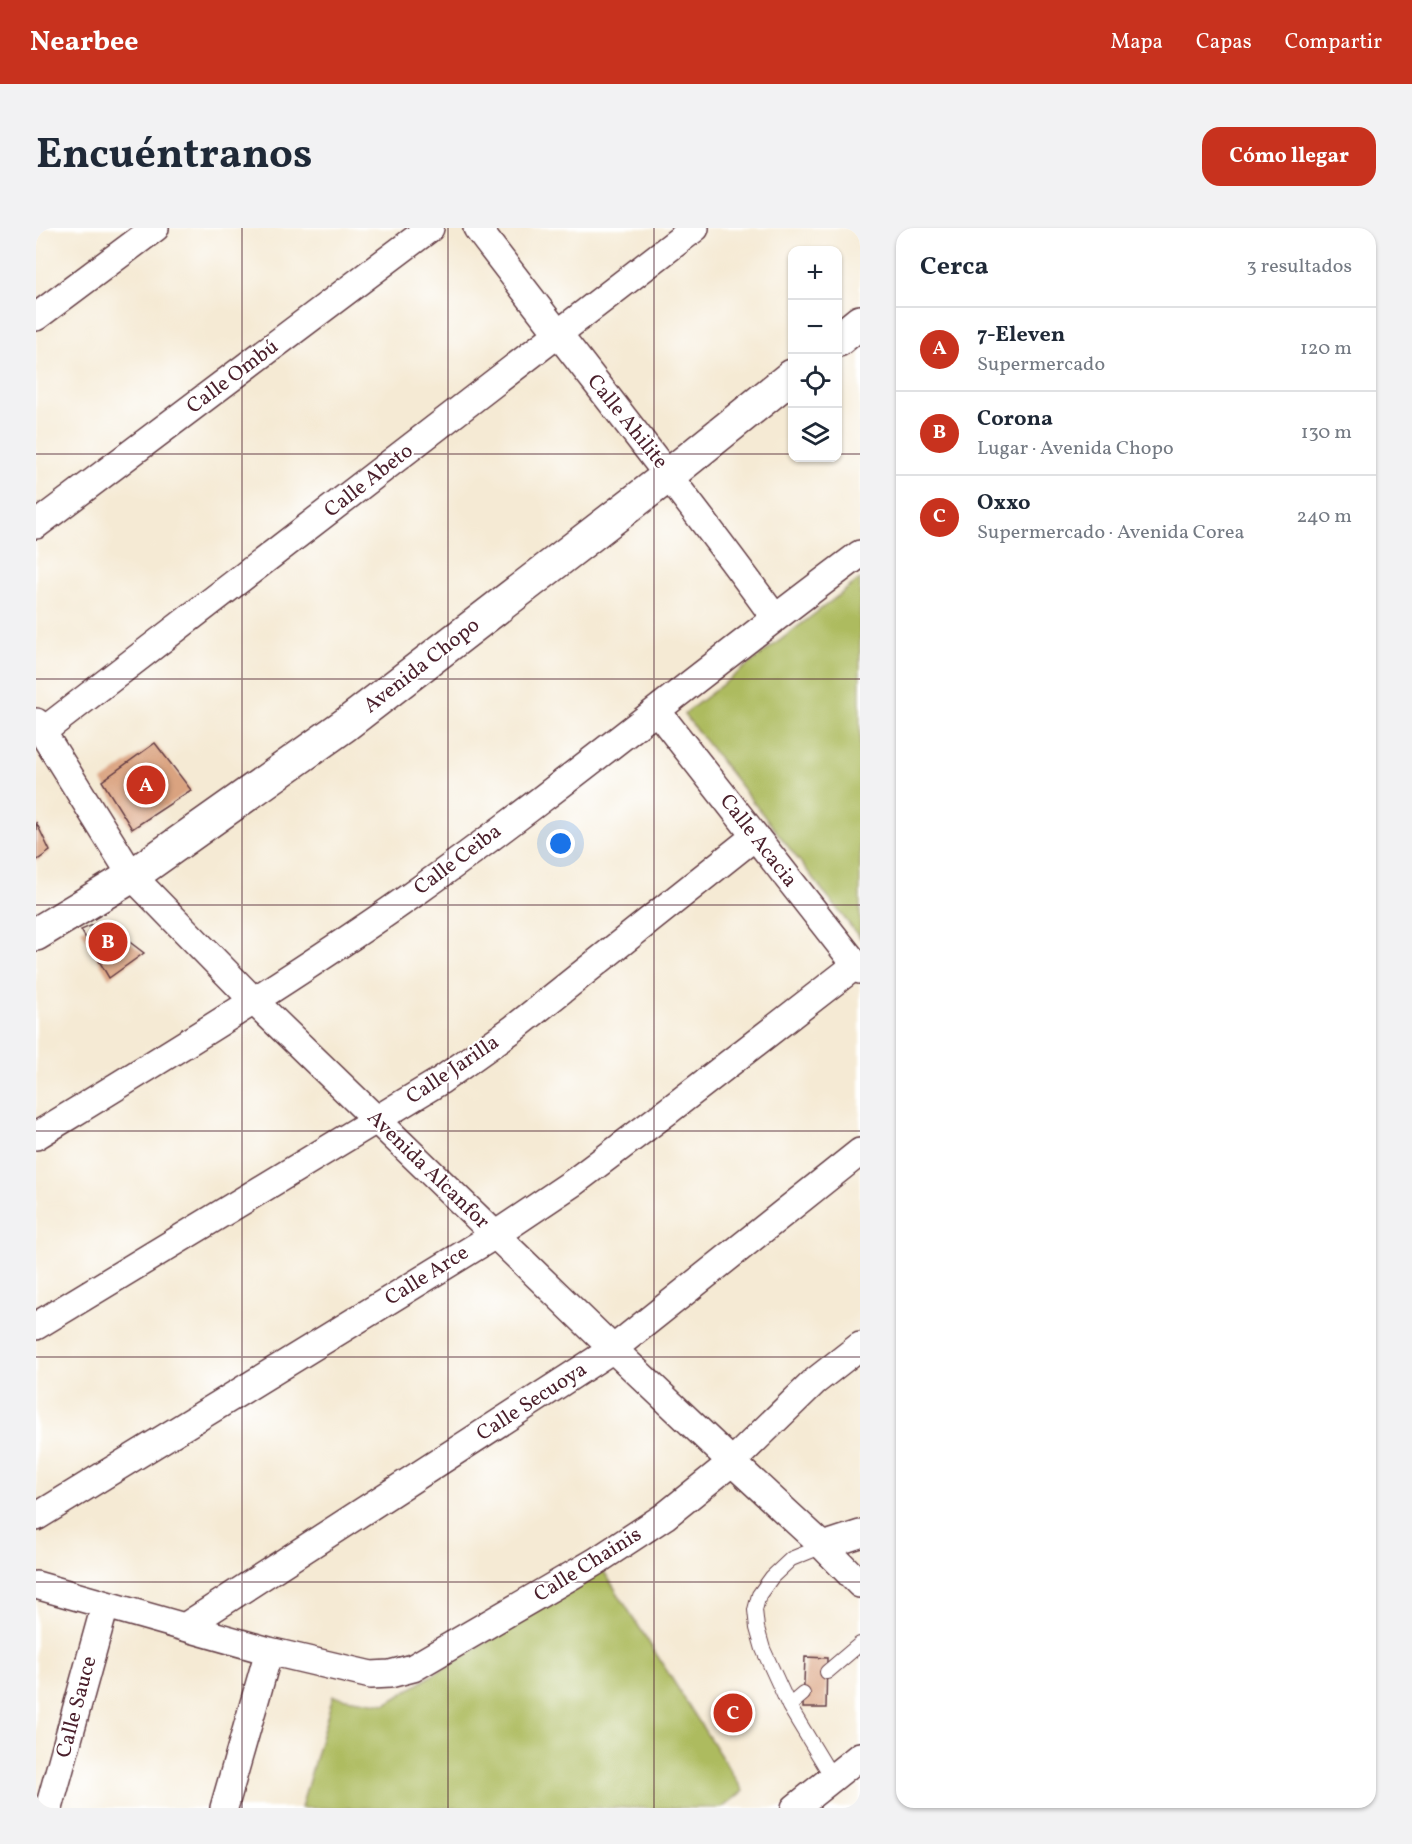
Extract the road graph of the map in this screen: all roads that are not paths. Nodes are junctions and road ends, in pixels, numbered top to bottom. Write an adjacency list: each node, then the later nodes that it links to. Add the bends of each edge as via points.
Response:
1 (155, 228): 5 (street)
2 (430, 228): 11 (street, Calle Ombú)
3 (477, 228): 7 (street, Calle Ahilite)
4 (695, 228): 7 (street, Calle Abeto)
5 (36, 317)
6 (860, 322): 8 (street)
7 (558, 335): 10 (street, Calle Ahilite); 15 (street, Calle Abeto)
8 (842, 336)
9 (788, 379): 10 (street, Avenida Chopo)
10 (669, 475): 13 (street, Calle Ahilite); 17 (street, Avenida Chopo, via 345,725)
11 (36, 525)
12 (860, 554): 13 (street, Calle Ceiba)
13 (775, 618): 14 (street, Calle Ceiba)
14 (657, 711): 16 (street, Calle Acacia); 20 (street, Calle Ceiba, via 414,893)
15 (39, 727): 17 (street, Avenida Alcanfor)
16 (754, 837): 19 (street, Calle Acacia); 21 (street, Calle Jarilla, via 513,1029)
17 (132, 876): 18 (street, Avenida Chopo); 20 (street, Avenida Alcanfor)
18 (36, 934)
19 (858, 967): 24 (street, Calle Arce, via 574,1182)
20 (255, 1002): 21 (street, Avenida Alcanfor); 22 (street, Calle Ceiba)
21 (377, 1120): 24 (street, Avenida Alcanfor); 25 (street, Calle Jarilla)
22 (36, 1136)
23 (860, 1152): 27 (street, Calle Secuoya)
24 (495, 1235): 27 (street, Avenida Alcanfor); 29 (street, Calle Arce)
25 (36, 1326)
26 (860, 1346): 28 (street, Calle Chainis, via 814,1382)
27 (613, 1349): 28 (street, Avenida Alcanfor); 35 (street, Calle Secuoya)
28 (732, 1462): 31 (street, Avenida Alcanfor); 37 (street, Calle Chainis, via 665,1516 605,1556 412,1668 371,1675)
29 (36, 1517)
30 (860, 1534): 31 (street)
31 (824, 1546): 32 (street, Avenida Alcanfor); 40 (lane, via 791,1558 759,1595 755,1610 763,1648)
32 (860, 1584)
33 (36, 1585): 34 (street, Calle Chainis)
34 (105, 1606): 35 (street, Calle Chainis); 43 (street, Calle Sauce)
35 (186, 1626): 37 (street, Calle Chainis)
36 (860, 1644): 38 (lane)
37 (269, 1651): 44 (street)
38 (827, 1672)
39 (803, 1694): 40 (lane)
40 (789, 1706): 42 (lane)
41 (860, 1756): 42 (street)
42 (832, 1777): 45 (street)
43 (49, 1808)
44 (224, 1808)
45 (795, 1808)

